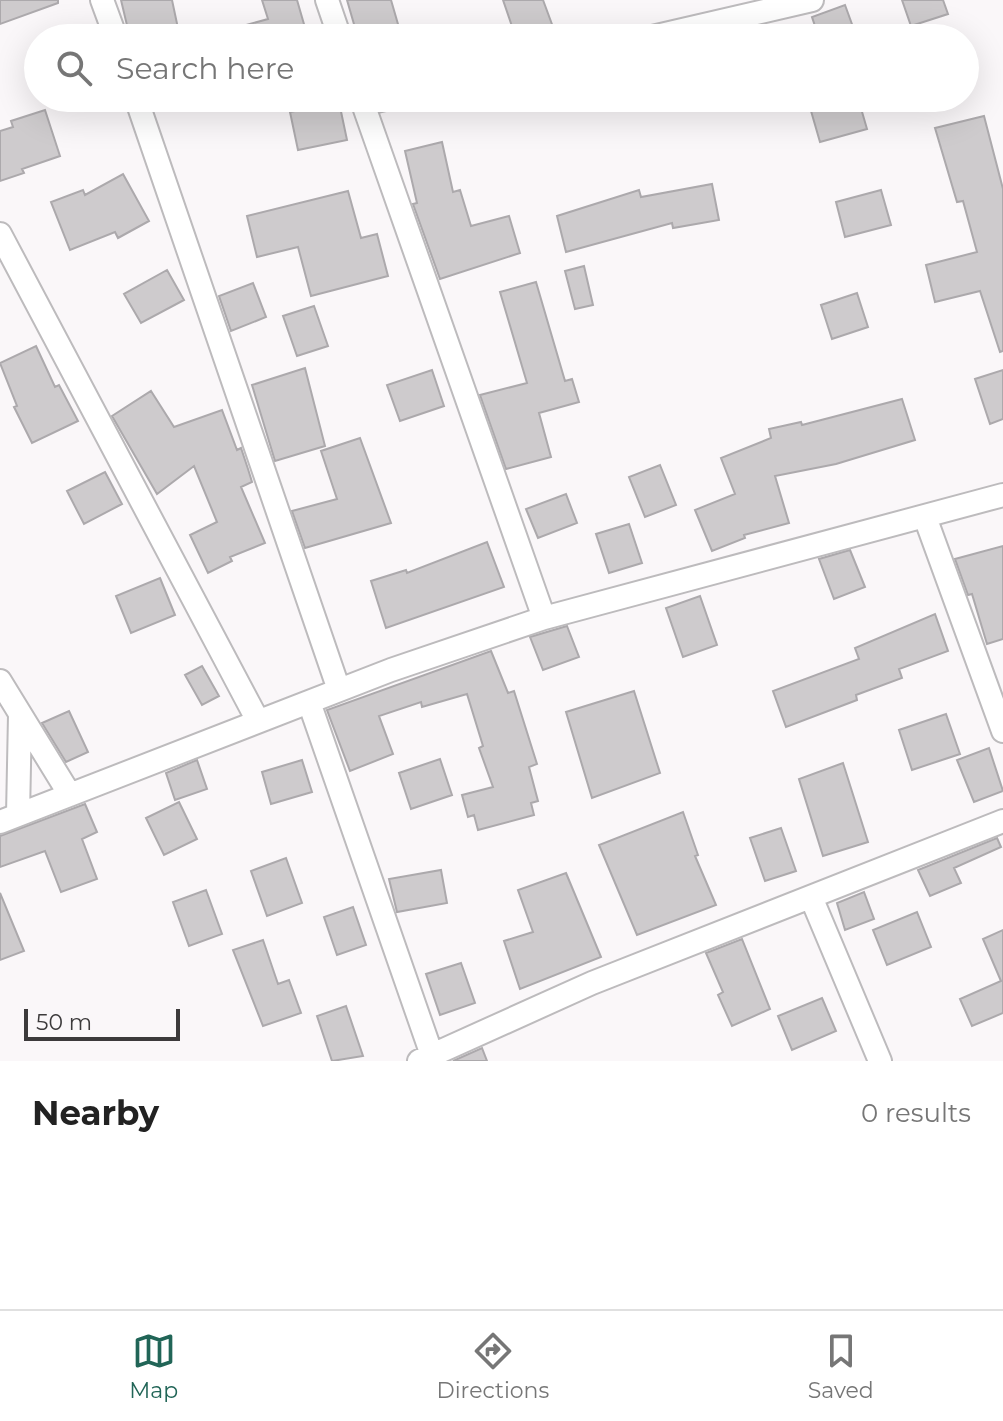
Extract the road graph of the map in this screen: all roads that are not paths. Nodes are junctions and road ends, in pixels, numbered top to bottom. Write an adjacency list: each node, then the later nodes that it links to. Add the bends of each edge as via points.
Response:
1 (102, 0): 4 (street)
2 (327, 0): 5 (street)
3 (812, 0): 6 (street)
4 (111, 24)
5 (335, 24)
6 (708, 24)
7 (141, 112): 14 (street)
8 (366, 112): 12 (street)
9 (0, 234): 17 (street)
10 (1003, 495): 11 (street)
11 (925, 517): 12 (street); 18 (street)
12 (544, 618): 14 (street)
13 (0, 681): 16 (street)
14 (339, 690): 15 (street)
15 (309, 702): 17 (street); 23 (street)
16 (20, 714): 19 (street); 20 (street)
17 (258, 721): 19 (street)
18 (1003, 731)
19 (70, 795): 20 (street)
20 (9, 818)
21 (1003, 821): 22 (street)
22 (811, 897): 23 (street, via 592,983); 24 (street)
23 (429, 1059)
24 (880, 1061)

